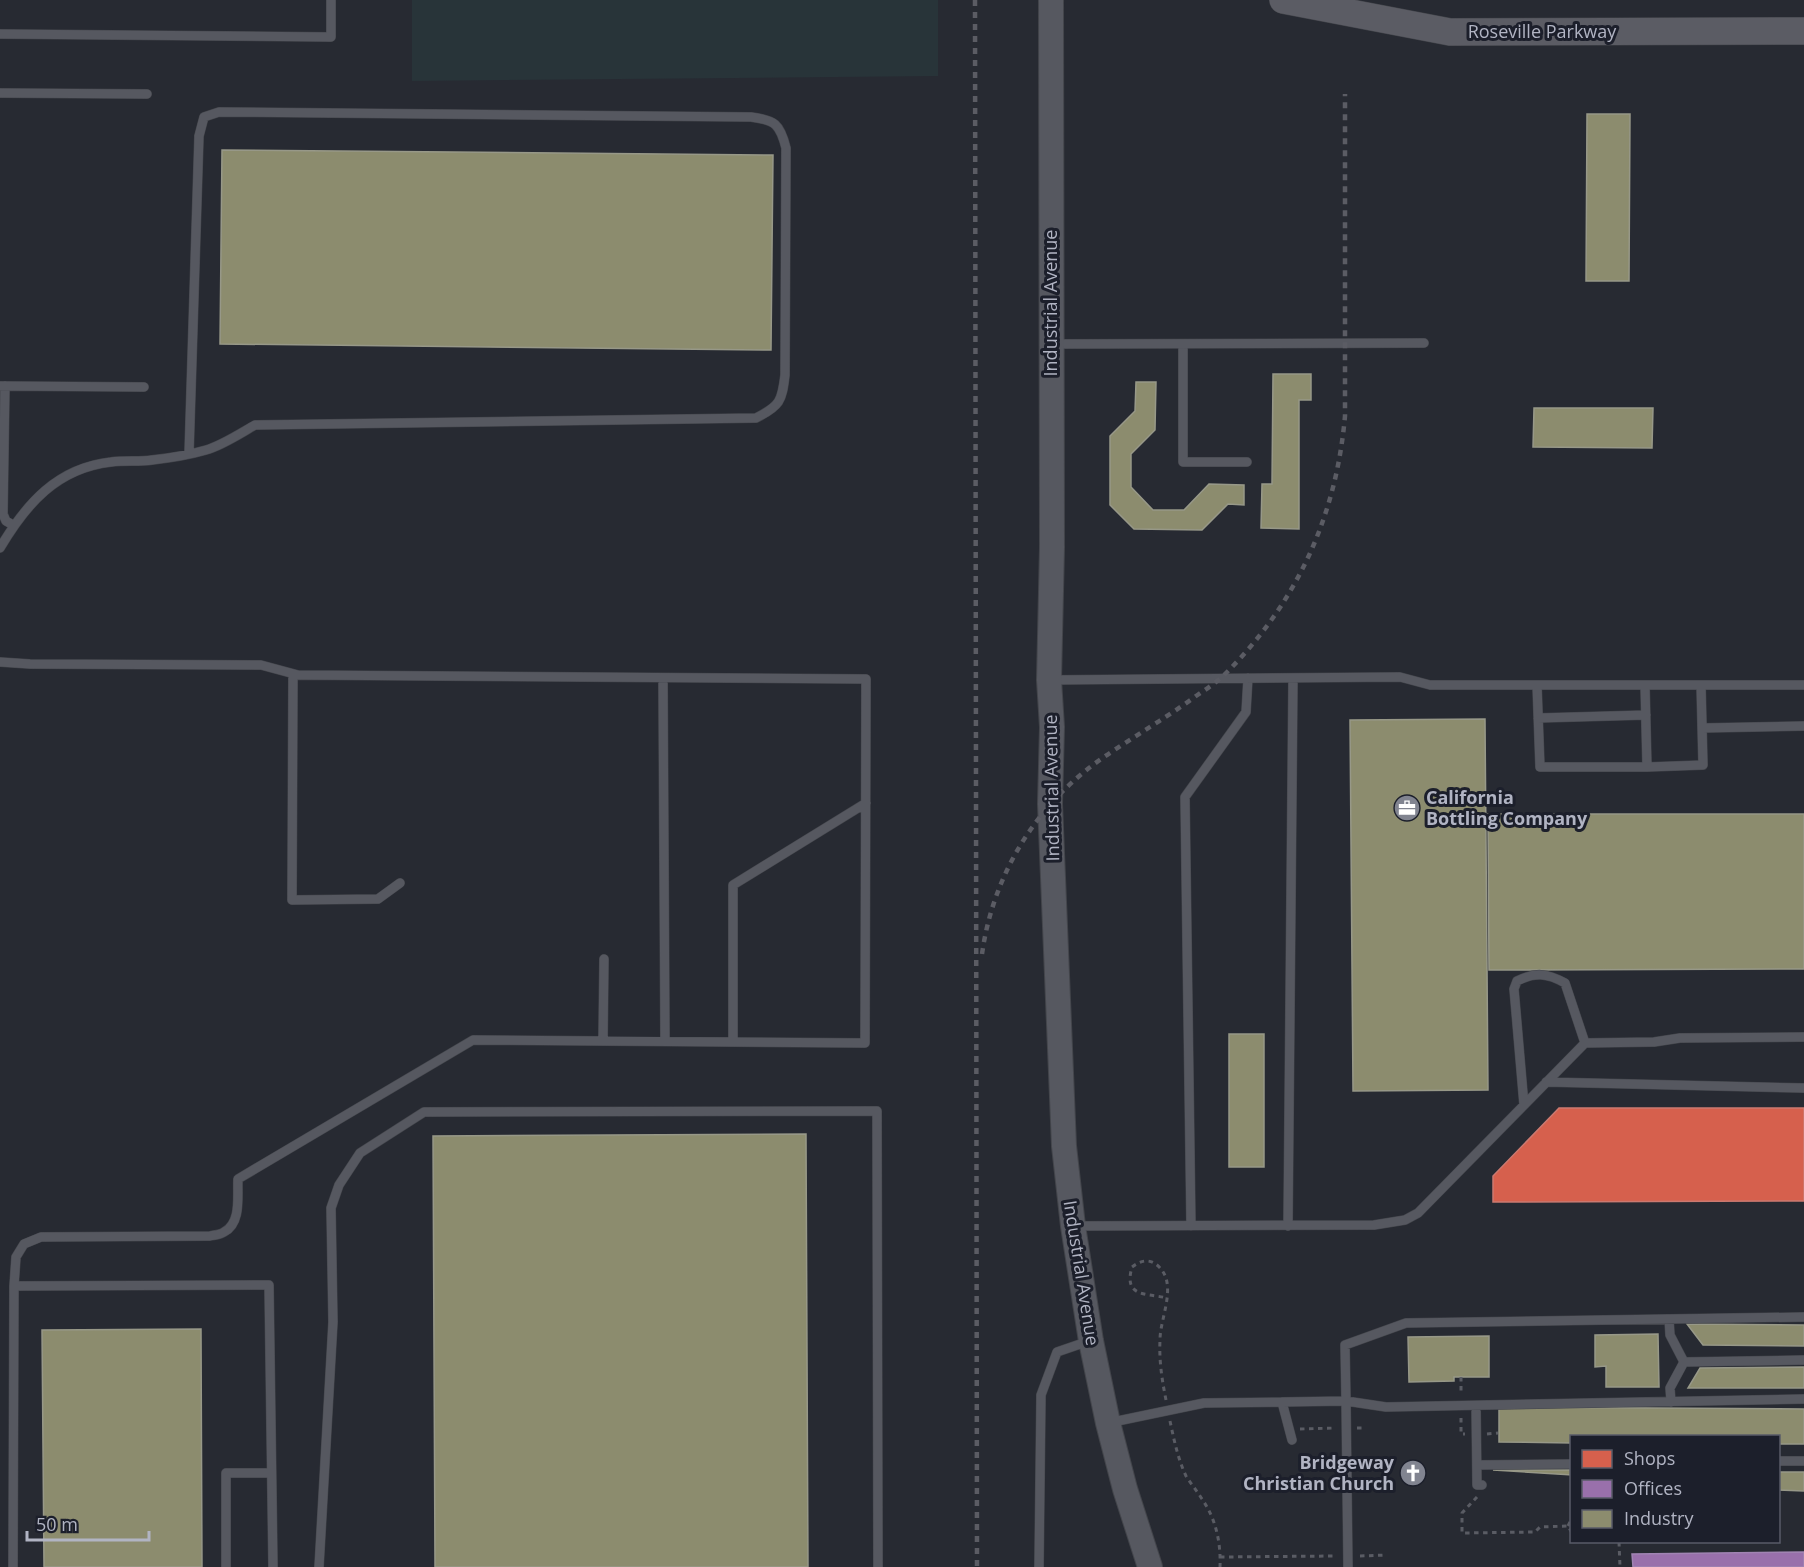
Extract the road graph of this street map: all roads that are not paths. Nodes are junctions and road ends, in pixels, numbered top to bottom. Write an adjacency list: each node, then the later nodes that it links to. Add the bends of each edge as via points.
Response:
1 (331, 0): 5 (lane, via 331,37)
2 (1051, 0): 9 (street, Industrial Avenue)
3 (1283, 0): 4 (main road, Roseville Parkway, via 1450,32)
4 (1804, 32)
5 (0, 34)
6 (0, 93): 7 (lane)
7 (147, 94)
8 (1424, 343): 10 (lane)
9 (1051, 344): 10 (lane); 22 (street, Industrial Avenue)
10 (1183, 344): 14 (lane, via 1183,462)
11 (2, 386): 12 (lane); 15 (lane, via 3,514)
12 (144, 387)
13 (189, 454): 13 (lane, via 209,450 255,425 756,418 771,410 782,396 785,375 786,148 782,132 770,119 751,117 219,112 204,117 199,136); 15 (lane, via 87,467 53,484)
14 (1247, 462)
15 (14, 525): 16 (lane)
16 (0, 548)
17 (0, 662): 18 (lane, via 261,665)
18 (293, 674): 19 (lane); 33 (lane, via 292,900 378,899)
19 (663, 678): 32 (lane, via 866,679); 37 (lane)
20 (1248, 678): 21 (lane); 22 (lane); 44 (lane, via 1246,712 1185,797)
21 (1293, 678): 23 (lane, via 1400,677 1430,685); 45 (lane)
22 (1049, 680): 43 (street, Industrial Avenue, via 1061,1092)
23 (1537, 685): 24 (lane); 28 (lane)
24 (1645, 685): 25 (lane); 27 (lane)
25 (1701, 685): 26 (lane); 30 (lane)
26 (1804, 685)
27 (1646, 715): 28 (lane); 31 (lane)
28 (1538, 718): 31 (lane, via 1540,767)
29 (1804, 726): 30 (lane)
30 (1702, 728): 31 (lane, via 1703,765)
31 (1647, 767)
32 (866, 803): 38 (lane, via 733,885); 38 (lane, via 865,1042)
33 (400, 883)
34 (604, 959): 36 (lane)
35 (1804, 1037): 39 (lane)
36 (603, 1041): 37 (lane); 46 (lane, via 473,1040 238,1179 237,1213 232,1226 223,1233 41,1237 24,1244 16,1257)
37 (665, 1041): 38 (lane)
38 (733, 1042)
39 (1586, 1042): 40 (lane); 42 (lane, via 1565,983 1552,976 1529,975 1517,981 1514,989)
40 (1546, 1082): 41 (lane); 42 (lane)
41 (1804, 1088)
42 (1524, 1104): 45 (lane, via 1418,1213 1397,1222 1374,1225)
43 (1073, 1226): 44 (lane); 49 (street, Industrial Avenue)
44 (1191, 1226): 45 (lane)
45 (1288, 1226)
46 (14, 1286): 63 (lane, via 269,1285); 65 (lane)
47 (1804, 1317): 48 (lane)
48 (1669, 1319): 51 (lane, via 1670,1335); 53 (lane, via 1406,1323 1345,1345)
49 (1091, 1341): 57 (street, Industrial Avenue); 70 (lane, via 1058,1352 1041,1395)
50 (1804, 1360): 51 (lane)
51 (1684, 1362): 55 (lane, via 1670,1388)
52 (1804, 1399): 55 (lane)
53 (1346, 1401): 54 (lane); 56 (lane, via 1386,1407); 72 (lane)
54 (1282, 1402): 57 (lane, via 1204,1403); 58 (lane)
55 (1671, 1402): 56 (lane)
56 (1476, 1406): 62 (lane)
57 (1108, 1423): 71 (street, Industrial Avenue)
58 (1292, 1440)
59 (1780, 1461): 60 (lane)
60 (1804, 1461)
61 (1570, 1464): 62 (lane)
62 (1477, 1465): 64 (lane, via 1477,1485)
63 (272, 1473): 66 (lane, via 226,1473); 67 (lane)
64 (1482, 1485)
65 (13, 1567)
66 (226, 1567)
67 (273, 1567)
68 (319, 1567): 69 (lane, via 333,1322 331,1208 339,1185 360,1153 424,1112 829,1111 877,1111)
69 (878, 1567)
70 (1039, 1567)
71 (1150, 1567)
72 (1348, 1567)

